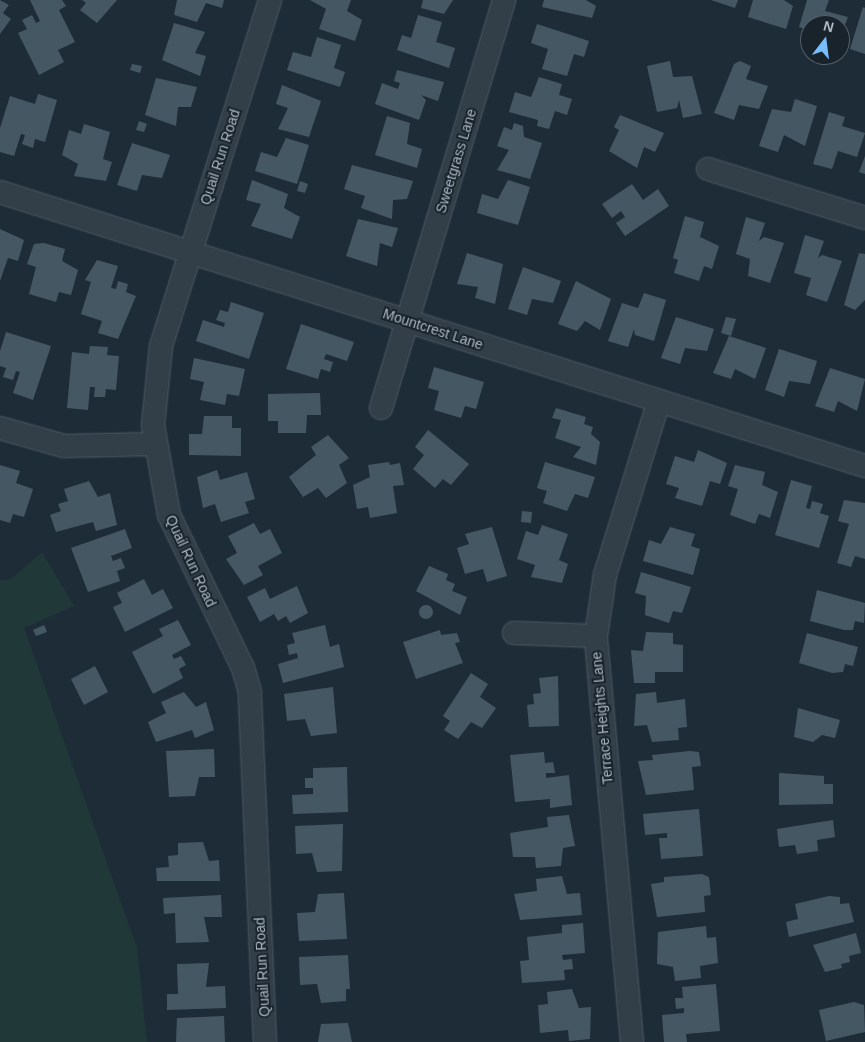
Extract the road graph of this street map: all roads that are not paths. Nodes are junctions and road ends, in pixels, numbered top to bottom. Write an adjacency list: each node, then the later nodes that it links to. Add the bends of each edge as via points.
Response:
1 (270, 0): 6 (street, Quail Run Road)
2 (504, 0): 7 (street, Sweetgrass Lane)
3 (708, 169): 5 (street)
4 (0, 192): 6 (street, Mountcrest Lane)
5 (865, 218)
6 (190, 252): 7 (street, Mountcrest Lane); 11 (street, Quail Run Road, via 162,346 155,384)
7 (408, 322): 8 (street, Mountcrest Lane); 9 (street, Sweetgrass Lane)
8 (659, 401): 12 (street, Mountcrest Lane); 14 (street, Terrace Heights Lane, via 605,575)
9 (381, 408)
10 (0, 428): 11 (street, via 64,446)
11 (154, 444): 15 (street, Quail Run Road, via 169,515 244,668 250,692)
12 (865, 466)
13 (514, 633): 14 (street)
14 (596, 636): 16 (street, Terrace Heights Lane)
15 (265, 1042)
16 (632, 1042)

